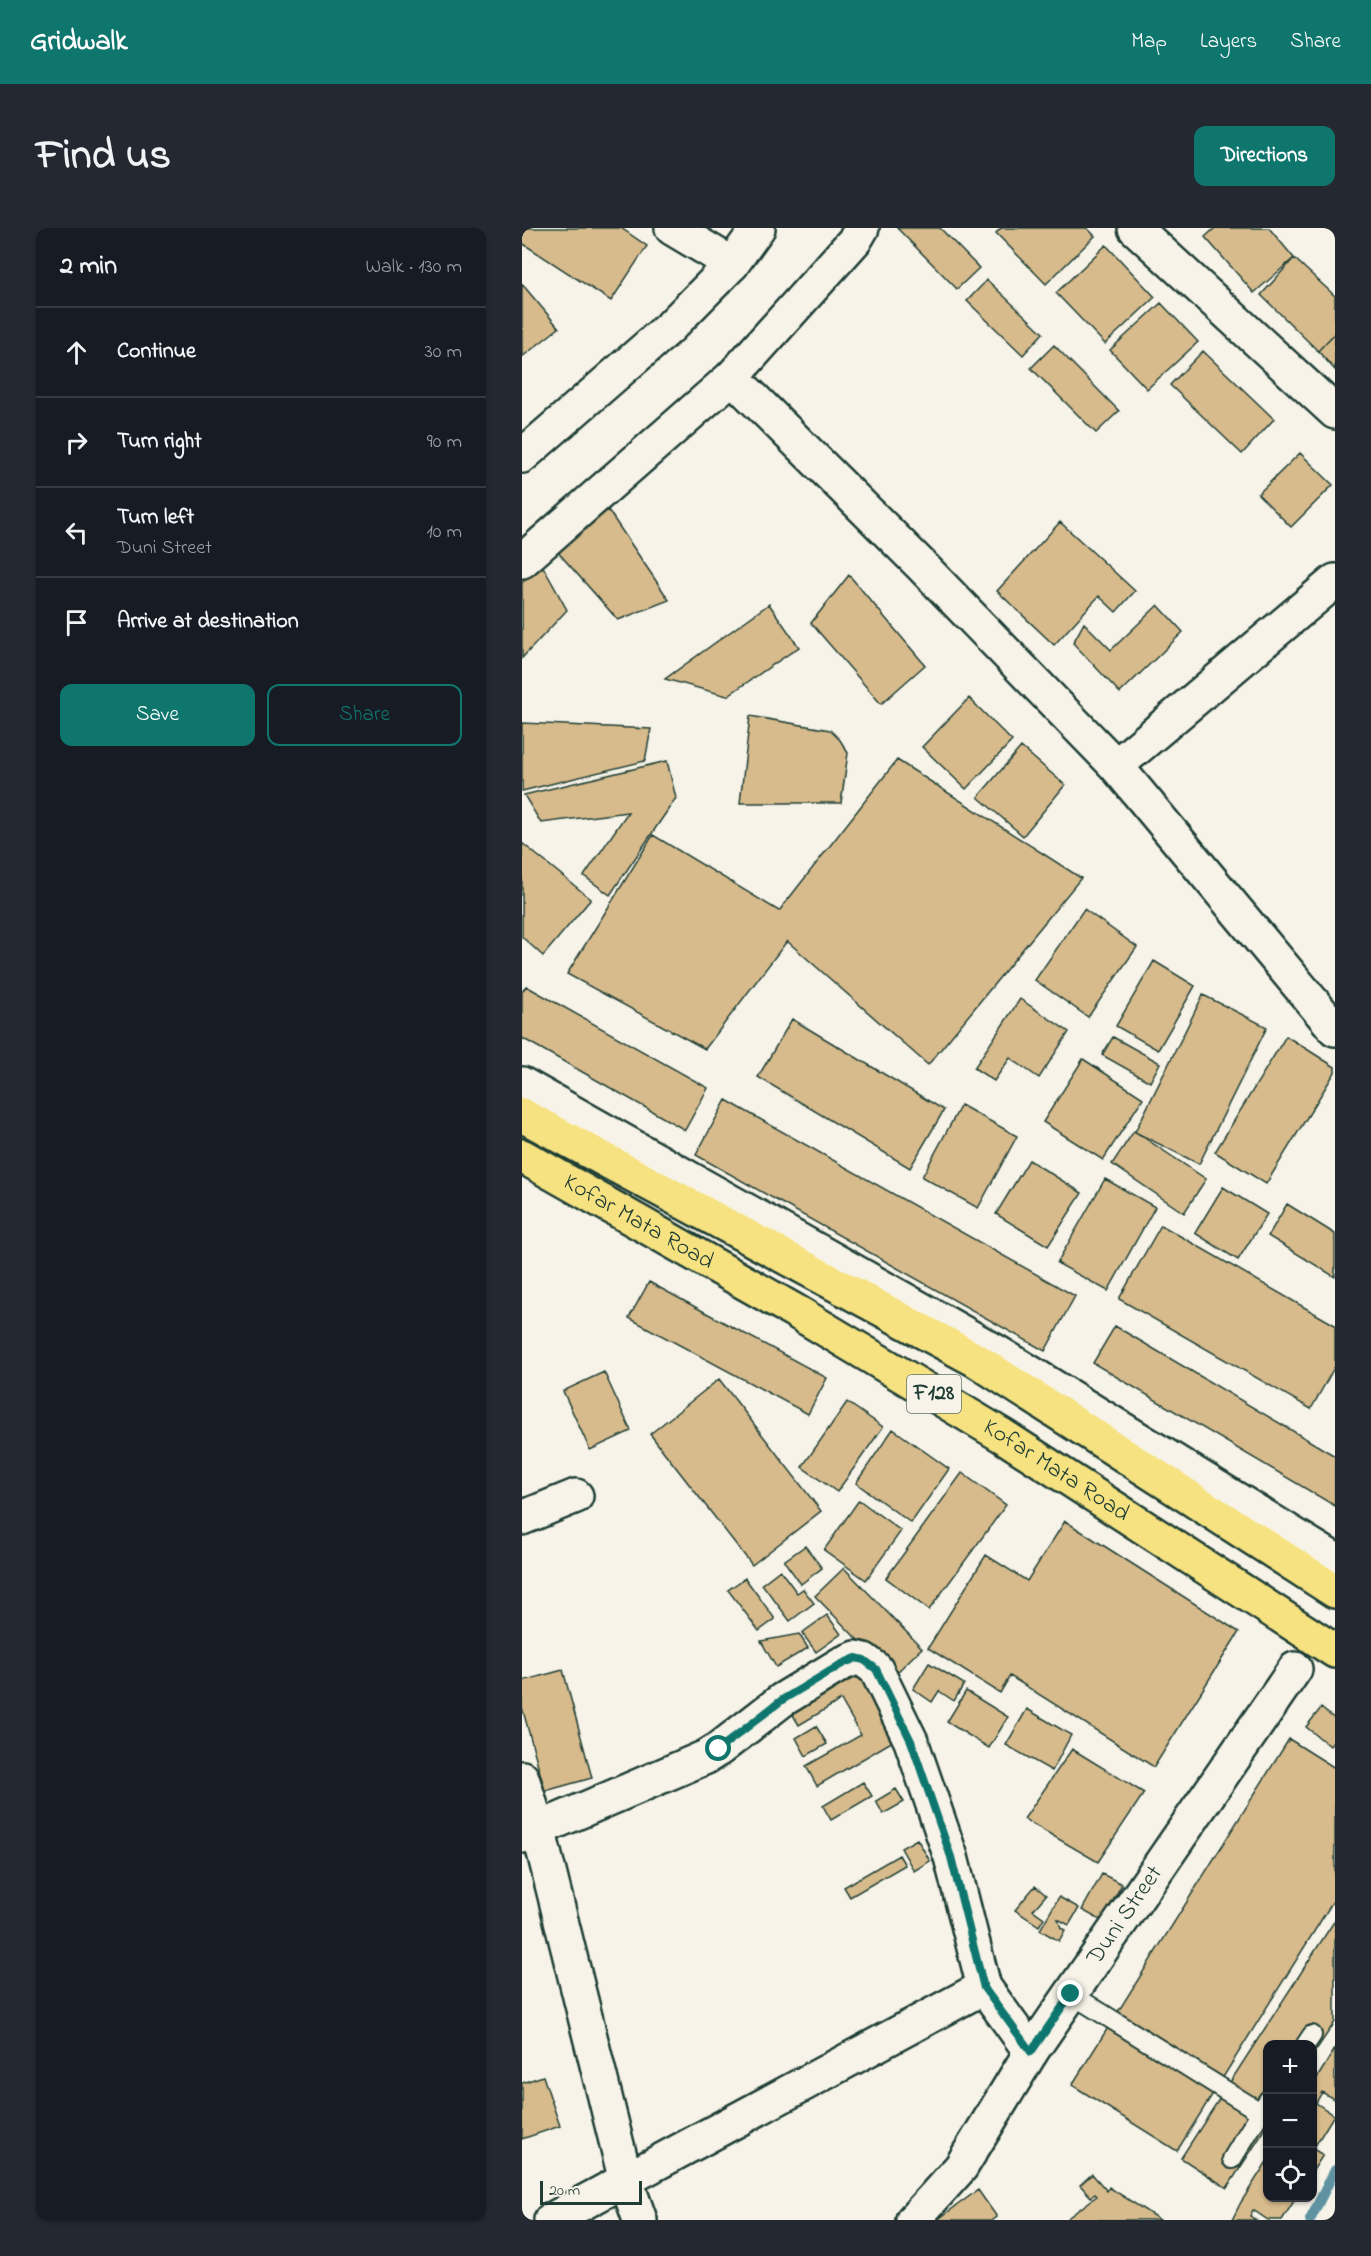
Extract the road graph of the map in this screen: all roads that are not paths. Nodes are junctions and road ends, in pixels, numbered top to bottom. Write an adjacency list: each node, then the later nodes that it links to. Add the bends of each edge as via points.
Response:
1 (672, 228): 5 (street)
2 (758, 228): 5 (street)
3 (862, 228): 6 (street)
4 (1135, 228): 7 (street)
5 (732, 264): 8 (street, via 670,327)
6 (732, 377): 9 (street); 11 (street)
7 (1335, 412)
8 (522, 456)
9 (522, 561)
10 (1335, 581): 11 (street)
11 (1116, 766): 12 (street)
12 (1335, 1029)
13 (522, 1084): 18 (street, via 995,1351)
14 (522, 1115): 19 (main road, Kofar Mata Road / F128, via 976,1360)
15 (522, 1156): 20 (main road, Kofar Mata Road / F128, via 795,1311 1003,1436)
16 (576, 1496): 17 (street)
17 (522, 1518)
18 (1335, 1560)
19 (1335, 1591)
20 (1335, 1651)
21 (1295, 1669): 25 (street, Duni Street)
22 (522, 1778): 23 (street)
23 (530, 1832): 24 (street, via 706,1757 782,1700 842,1664 856,1658 864,1660 876,1669 911,1741 951,1857); 30 (street)
24 (984, 1988): 26 (street); 30 (street)
25 (1071, 1994): 26 (street, Duni Street); 27 (lane)
26 (1031, 2052): 33 (street, Duni Street, via 961,2167)
27 (1263, 2105)
28 (1263, 2108): 29 (lane)
29 (1232, 2159)
30 (626, 2181): 31 (street); 32 (street)
31 (551, 2220)
32 (640, 2220)
33 (913, 2220)

